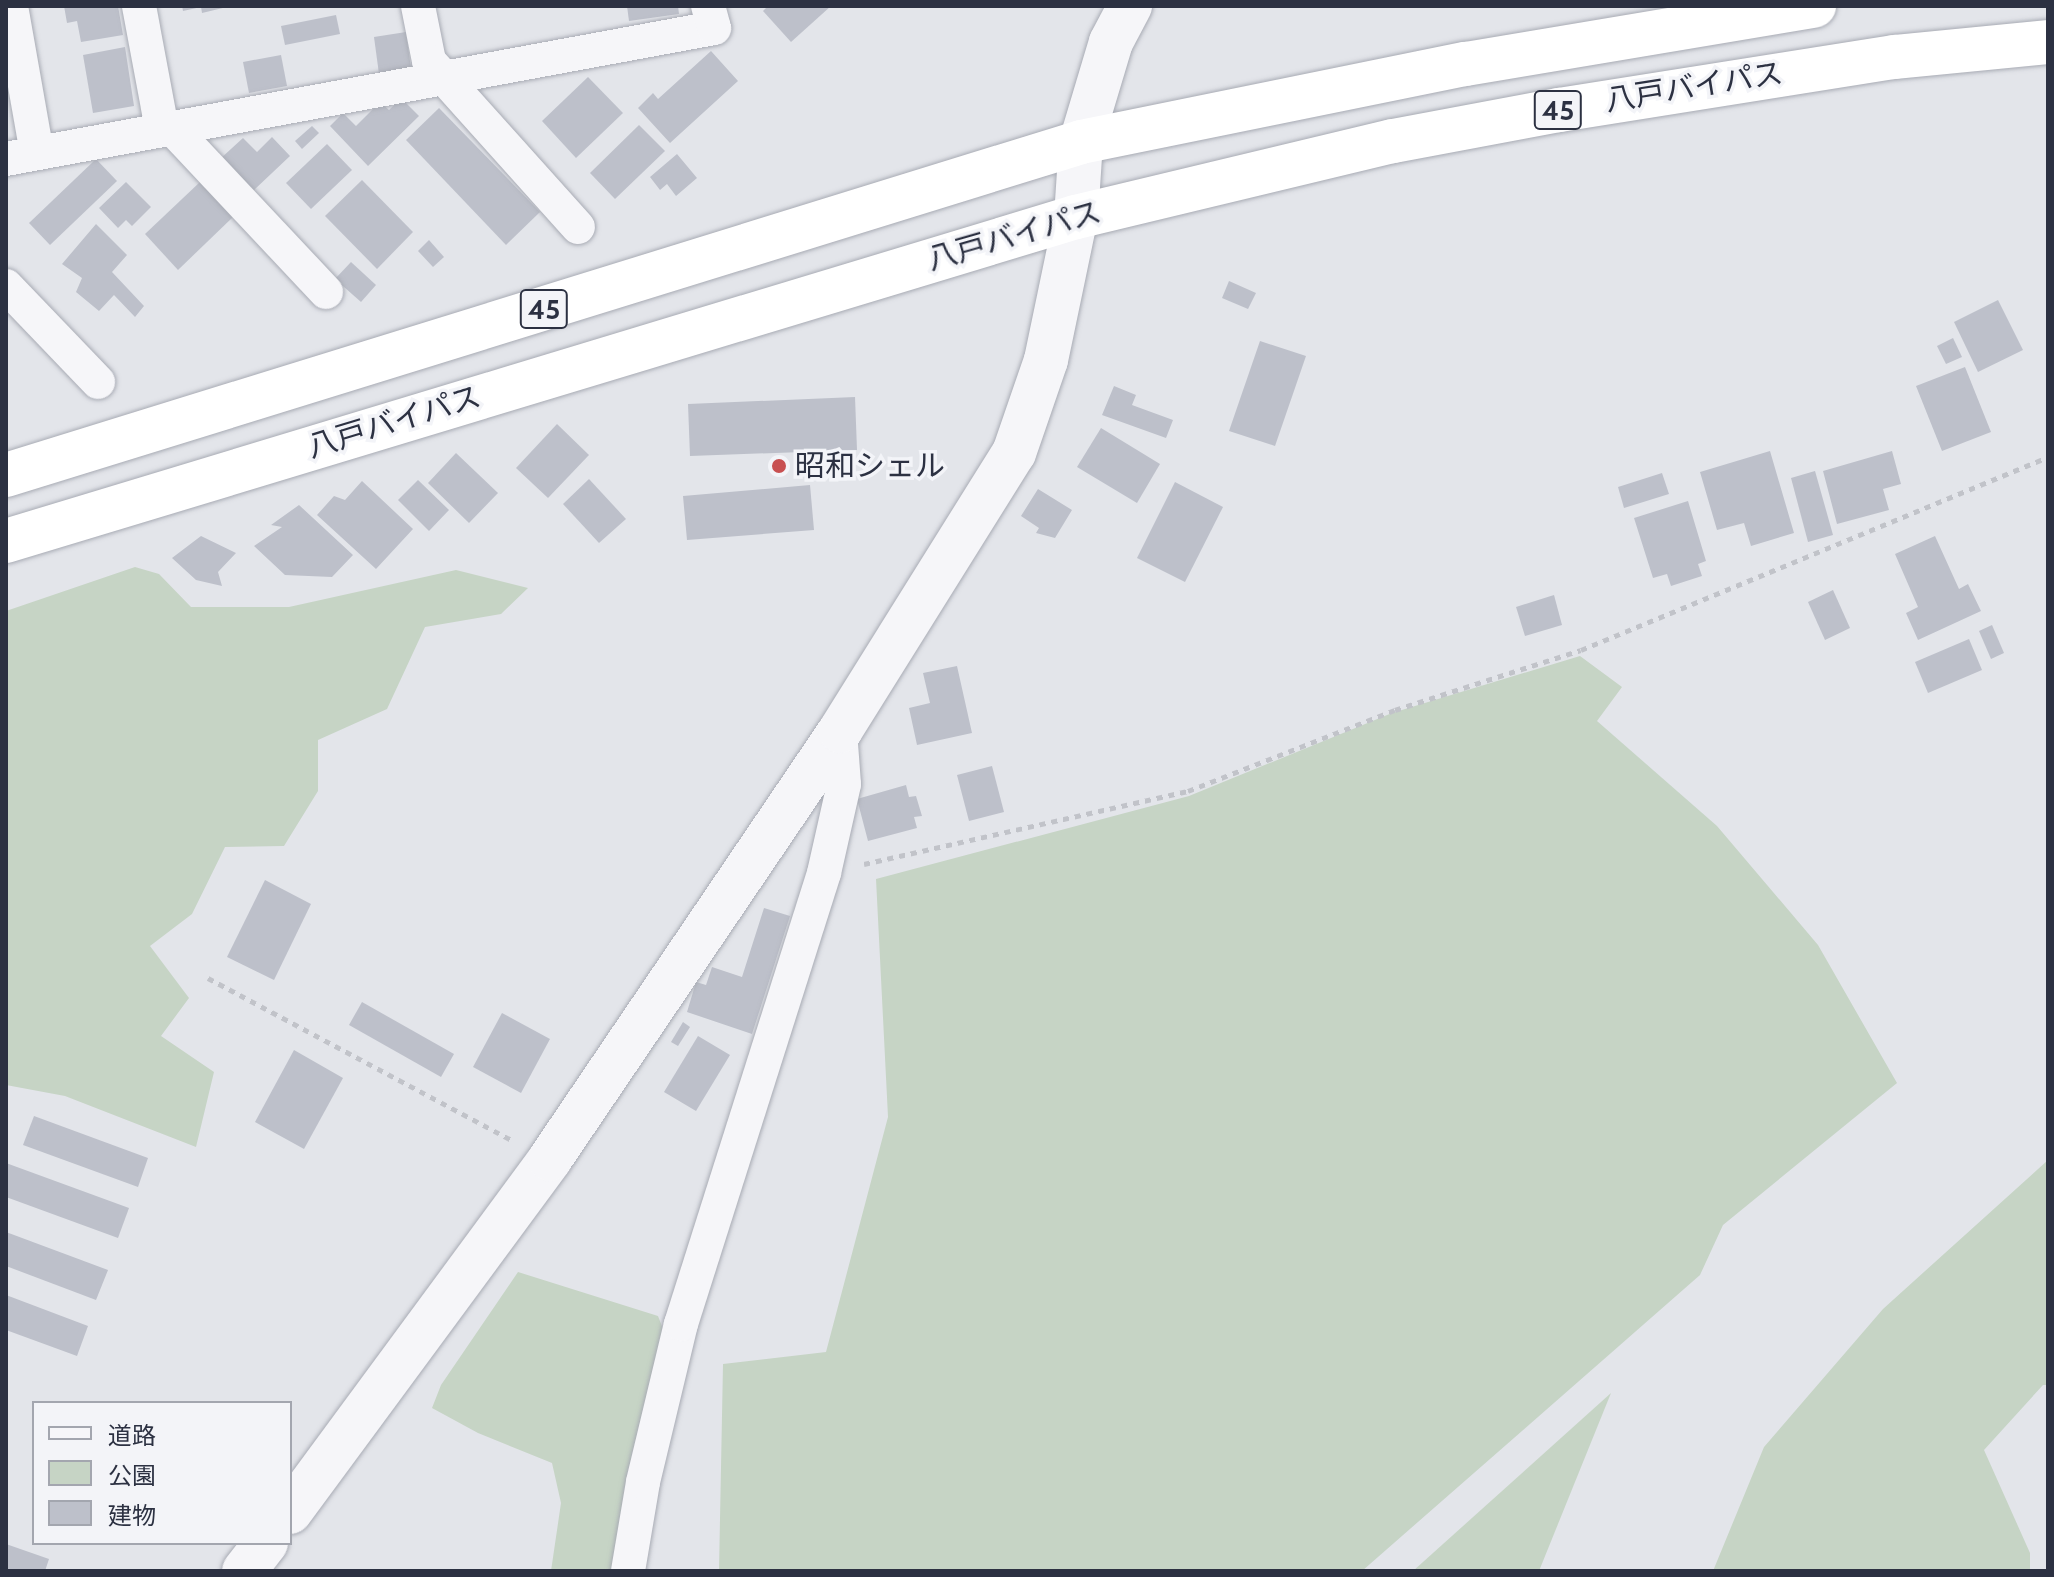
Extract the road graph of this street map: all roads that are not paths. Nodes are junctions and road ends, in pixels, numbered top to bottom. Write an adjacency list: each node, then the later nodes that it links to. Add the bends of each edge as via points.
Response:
1 (11, 6): 11 (street)
2 (139, 6): 9 (street)
3 (418, 6): 8 (street, via 429,61)
4 (708, 6): 8 (street, via 714,28)
5 (1130, 6): 10 (street, via 1111,42)
6 (1814, 6): 10 (highway, 八戸バイパス / 45, via 1466,64)
7 (2048, 42): 12 (highway, 八戸バイパス / 45, via 1895,57 1559,110 1393,141)
8 (443, 77): 9 (street); 13 (street)
9 (167, 128): 11 (street); 15 (street)
10 (1081, 142): 12 (street); 17 (highway, 八戸バイパス / 45)
11 (22, 156)
12 (1076, 217): 18 (highway, 八戸バイパス / 45); 19 (street, via 1046,360 1014,453)
13 (578, 227)
14 (6, 286): 16 (street)
15 (326, 292)
16 (98, 382)
17 (6, 475)
18 (6, 541)
19 (840, 731): 20 (street, via 550,1159); 23 (street, via 844,784 824,873 681,1324)
20 (292, 1509)
21 (264, 1545): 22 (street)
22 (244, 1571)
23 (628, 1571)

